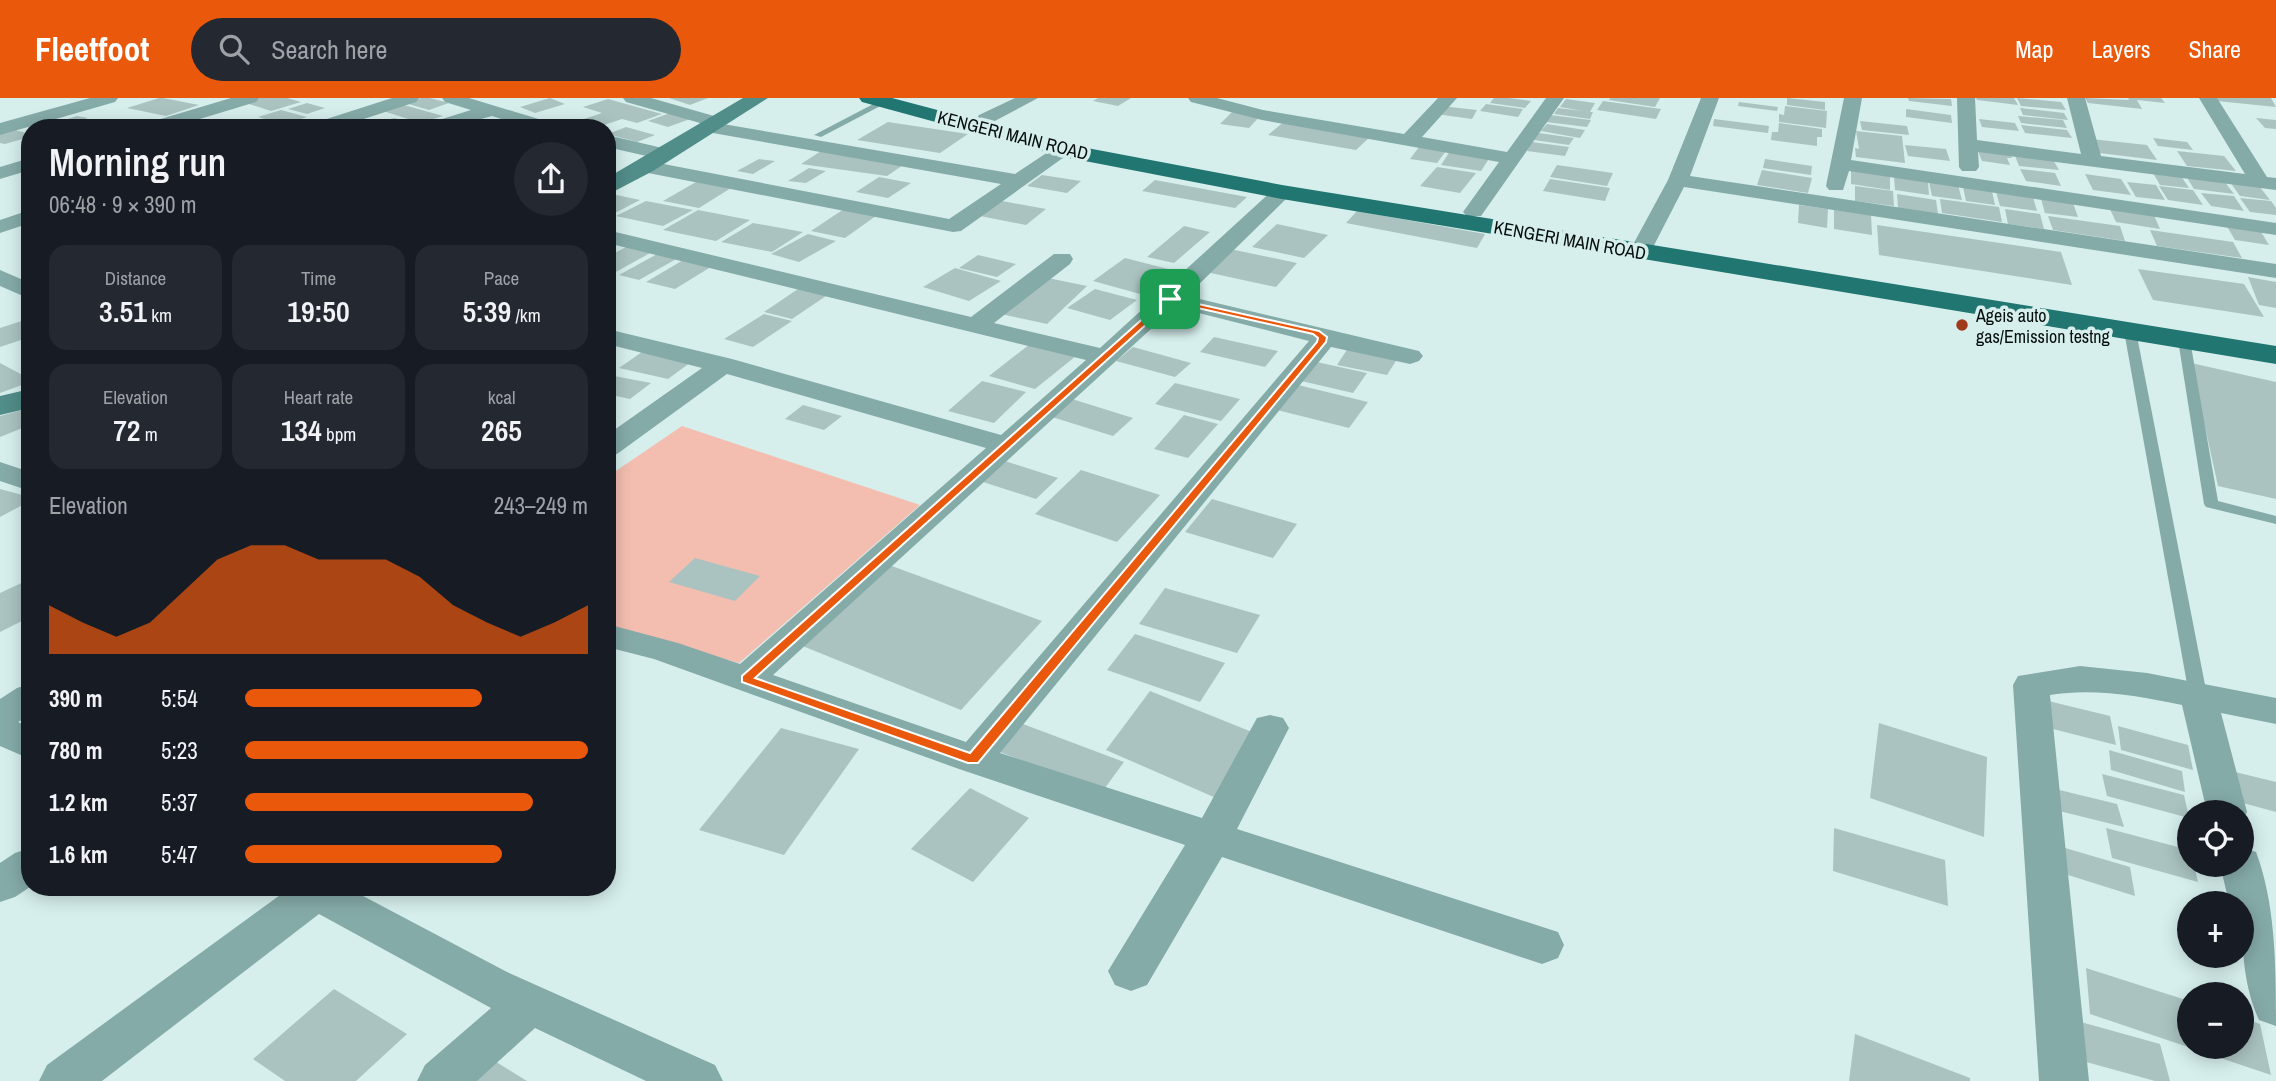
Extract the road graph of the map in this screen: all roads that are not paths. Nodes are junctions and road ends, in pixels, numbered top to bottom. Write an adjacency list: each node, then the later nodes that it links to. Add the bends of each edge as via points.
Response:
1 (46, 98): 19 (street)
2 (108, 98): 19 (street)
3 (250, 98): 22 (street)
4 (410, 98): 23 (street)
5 (452, 98): 20 (street)
6 (632, 98): 28 (street)
7 (758, 98): 28 (street)
8 (912, 98): 26 (main road, KENGERI MAIN ROAD)
9 (1028, 98): 26 (street)
10 (1197, 98): 31 (street, via 1262,115)
11 (1448, 98): 31 (street)
12 (1555, 98): 35 (street)
13 (1710, 98): 41 (street)
14 (1853, 98): 38 (street)
15 (1966, 98): 33 (street)
16 (2076, 98): 37 (street)
17 (2208, 98): 44 (street)
18 (876, 100): 30 (lane); 34 (main road, KENGERI MAIN ROAD)
19 (74, 108): 21 (street)
20 (494, 111): 24 (street); 25 (street)
21 (35, 119)
22 (180, 119)
23 (345, 119)
24 (454, 119)
25 (520, 119)
26 (985, 119): 48 (main road, KENGERI MAIN ROAD, via 1171,161)
27 (21, 123): 29 (street)
28 (711, 124): 36 (street); 42 (street)
29 (0, 129)
30 (818, 135)
31 (1408, 141): 35 (street)
32 (616, 144): 36 (street)
33 (1968, 145): 37 (street); 45 (street)
34 (1063, 150): 42 (street); 46 (main road, KENGERI MAIN ROAD)
35 (1513, 159): 48 (street)
36 (656, 160): 42 (street, via 953,226); 43 (street)
37 (2094, 162): 44 (street)
38 (1840, 164): 45 (street); 47 (street)
39 (21, 167): 40 (street)
40 (0, 173)
41 (1678, 180): 47 (street); 53 (street)
42 (1019, 181)
43 (616, 183)
44 (2268, 183)
45 (1970, 184): 51 (street)
46 (1282, 192): 53 (main road, KENGERI MAIN ROAD); 56 (street)
47 (1833, 205): 55 (street)
48 (1474, 212): 53 (main road, KENGERI MAIN ROAD)
49 (21, 219): 50 (street)
50 (0, 227)
51 (2276, 229)
52 (616, 238): 57 (street)
53 (1643, 246): 58 (main road, KENGERI MAIN ROAD); 62 (main road, KENGERI MAIN ROAD)
54 (1062, 259): 57 (street)
55 (2276, 271)
56 (1170, 299): 59 (street); 65 (street)
57 (976, 325): 65 (street)
58 (2130, 331): 61 (main road, KENGERI MAIN ROAD); 76 (lane)
59 (1322, 337): 64 (street); 83 (street)
60 (616, 338): 66 (street)
61 (2184, 340): 63 (main road, KENGERI MAIN ROAD); 73 (lane, via 2211,504)
62 (2276, 340)
63 (2276, 355)
64 (1410, 356)
65 (1105, 357): 70 (street)
66 (723, 365): 69 (street); 70 (street)
67 (21, 400): 68 (street)
68 (0, 406)
69 (616, 442)
70 (1005, 445): 75 (street)
71 (0, 471): 72 (street)
72 (21, 479)
73 (2276, 520)
74 (616, 637): 75 (street)
75 (746, 679): 83 (street)
76 (2198, 695): 78 (street); 84 (street); 98 (street, via 2080,678 2031,685)
77 (21, 702): 79 (street)
78 (2276, 711)
79 (0, 716)
80 (1270, 728): 85 (street)
81 (0, 729): 82 (street)
82 (21, 740)
83 (973, 759): 85 (street)
84 (2224, 800)
85 (1212, 837): 91 (street); 92 (street)
86 (21, 870): 88 (street)
87 (2244, 877): 94 (street)
88 (0, 885)
89 (304, 896): 95 (street)
90 (323, 896): 93 (street)
91 (1542, 945)
92 (1132, 971)
93 (530, 1004): 96 (street); 97 (street)
94 (2276, 1005)
95 (64, 1081)
96 (442, 1081)
97 (698, 1081)
98 (2064, 1081)

